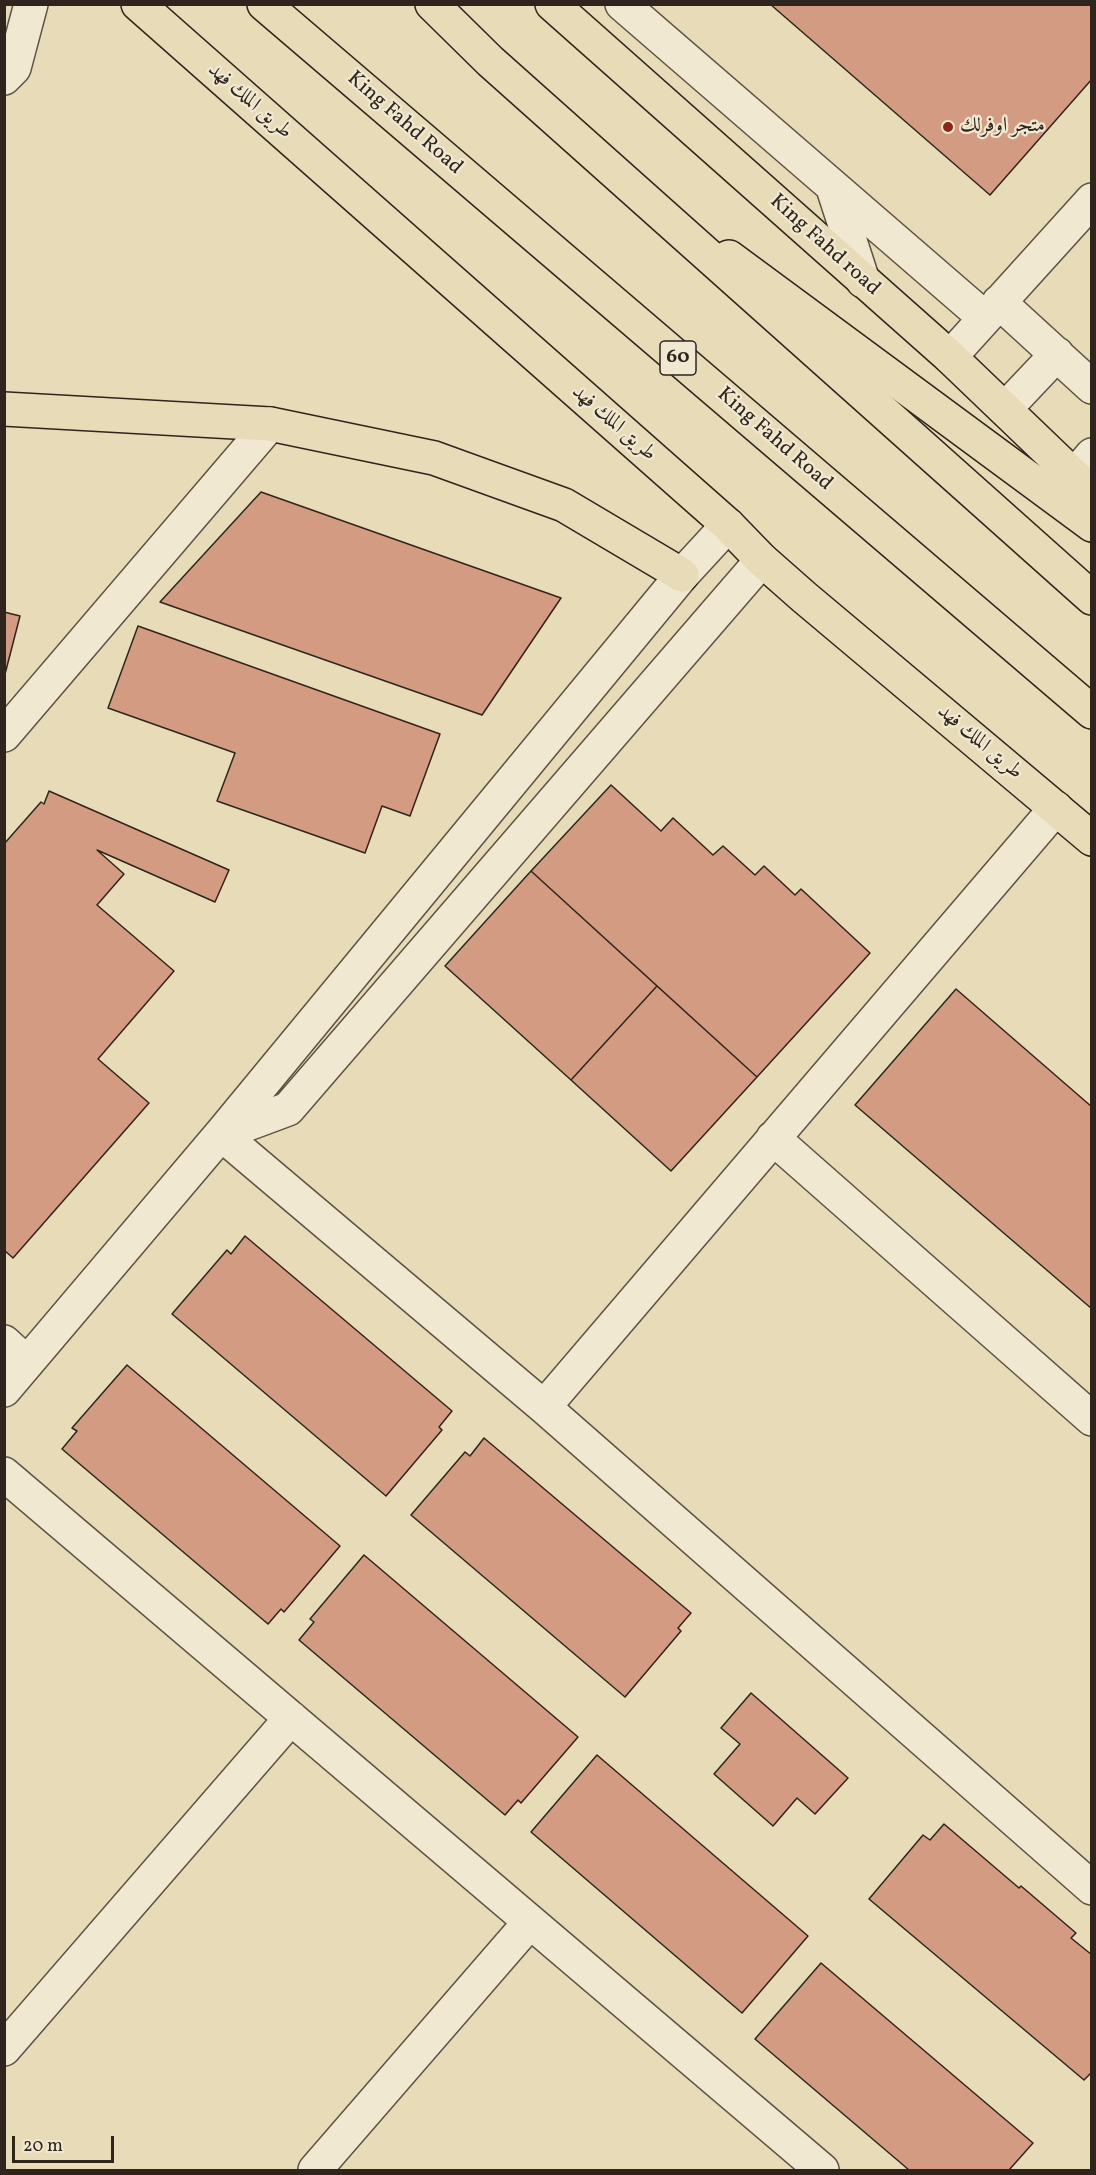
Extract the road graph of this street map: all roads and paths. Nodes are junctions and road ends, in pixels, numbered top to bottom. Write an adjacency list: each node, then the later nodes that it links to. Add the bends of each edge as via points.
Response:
1 (32, 4): 8 (street, via 14,68)
2 (138, 4): 21 (main road, طريق الملك فهد)
3 (264, 4): 27 (main road, King Fahd Road / 60)
4 (432, 4): 9 (main road)
5 (552, 4): 7 (main road, King Fahd road)
6 (633, 14): 7 (street); 10 (street)
7 (616, 61): 12 (main road, King Fahd road)
8 (4, 78)
9 (626, 182): 22 (main road); 25 (main road)
10 (833, 188): 12 (street); 13 (street)
11 (1092, 200): 13 (street)
12 (863, 281): 15 (main road, King Fahd road)
13 (992, 310): 14 (street); 15 (street)
14 (1057, 354): 16 (street); 18 (street)
15 (950, 357): 18 (main road, King Fahd road)
16 (1092, 387)
17 (4, 409): 19 (main road)
18 (1005, 409): 20 (main road, King Fahd road)
19 (270, 424): 24 (main road, via 434,458 564,505); 28 (street)
20 (1086, 475)
21 (728, 525): 23 (main road, طريق الملك فهد); 24 (street)
22 (1092, 525)
23 (762, 560): 26 (street); 29 (main road, طريق الملك فهد)
24 (682, 575): 26 (street); 31 (street)
25 (1092, 598)
26 (723, 606): 31 (street, via 288,1109)
27 (1092, 712)
28 (4, 735)
29 (1056, 808): 30 (main road, طريق الملك فهد); 32 (street)
30 (1092, 839)
31 (221, 1134): 33 (street); 35 (street)
32 (773, 1138): 35 (street); 36 (street)
33 (16, 1353): 34 (street)
34 (4, 1390)
35 (544, 1407): 39 (street)
36 (1092, 1419)
37 (4, 1474): 38 (street)
38 (291, 1718): 40 (street); 41 (street)
39 (1092, 1888)
40 (530, 1922): 42 (street); 43 (street)
41 (4, 2049)
42 (331, 2165)
43 (822, 2170)

